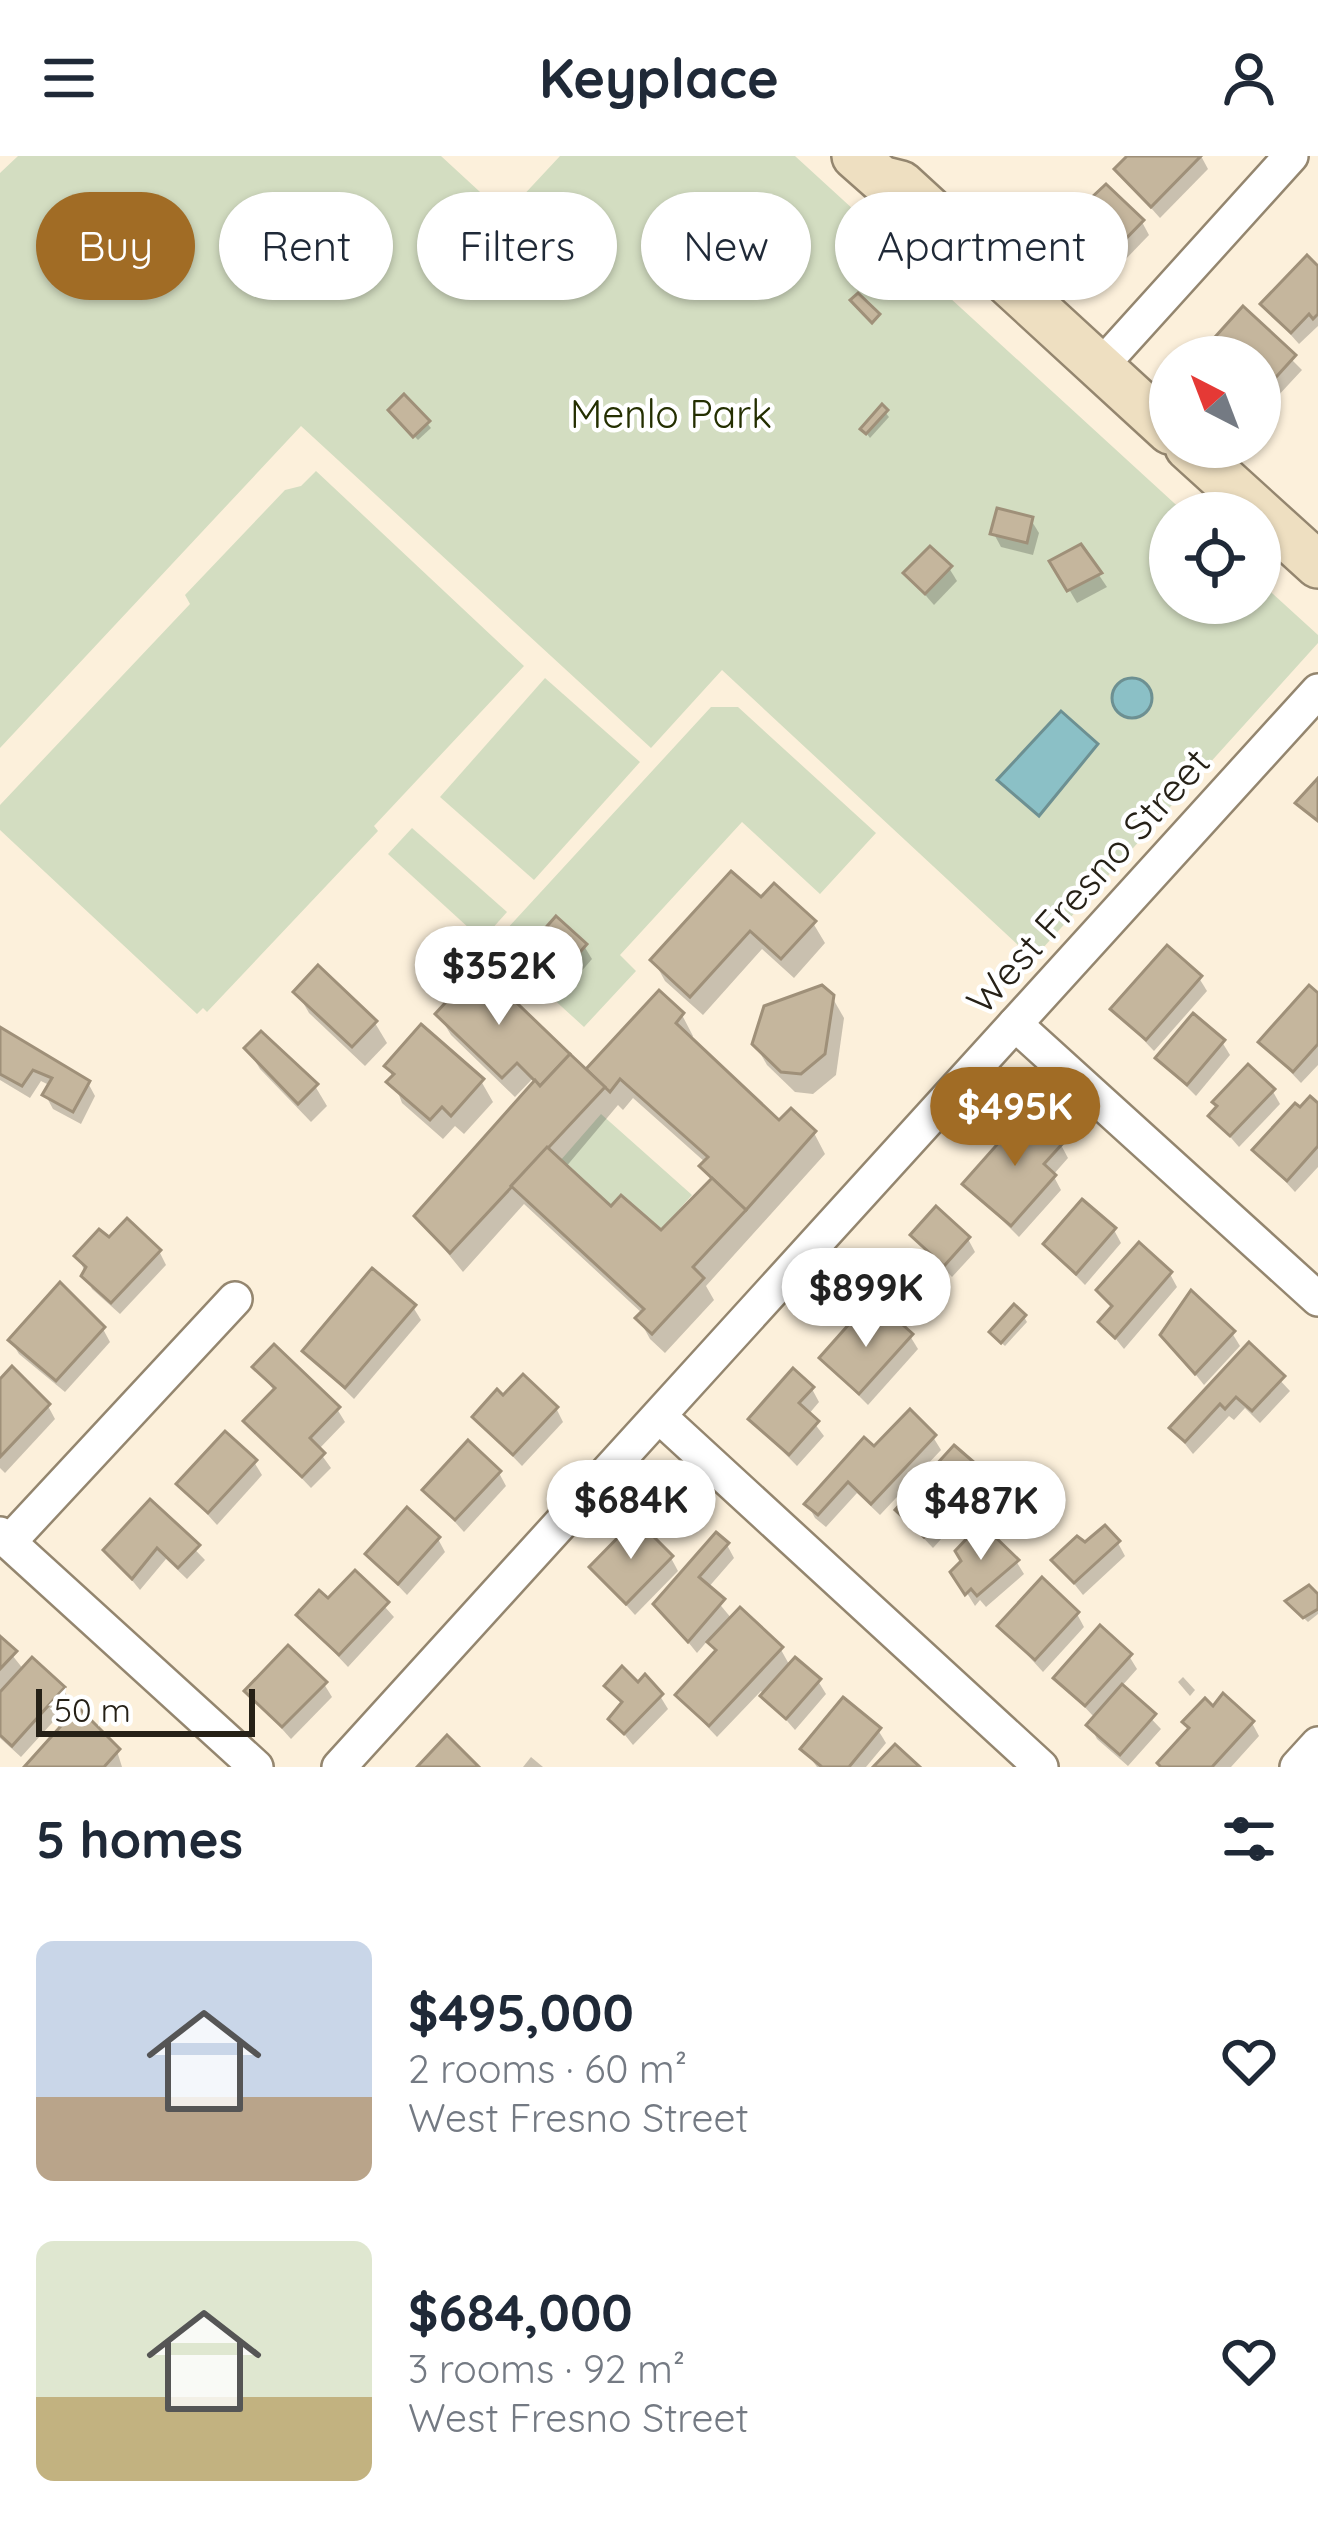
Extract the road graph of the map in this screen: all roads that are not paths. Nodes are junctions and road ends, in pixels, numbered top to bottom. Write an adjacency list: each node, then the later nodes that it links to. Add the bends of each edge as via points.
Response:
1 (855, 156): 3 (main road, via 881,179)
2 (1291, 156): 4 (street)
3 (893, 170): 4 (main road)
4 (1100, 367): 5 (main road)
5 (1149, 412)
6 (1211, 468): 7 (main road)
7 (1318, 565)
8 (1318, 692): 9 (street, West Fresno Street)
9 (1015, 1024): 11 (street); 12 (street, West Fresno Street)
10 (236, 1299): 13 (street)
11 (1318, 1299)
12 (658, 1416): 16 (street, West Fresno Street); 17 (street)
13 (4, 1538): 15 (street)
14 (1318, 1744): 18 (street)
15 (256, 1767)
16 (339, 1767)
17 (1041, 1767)
18 (1297, 1767)

